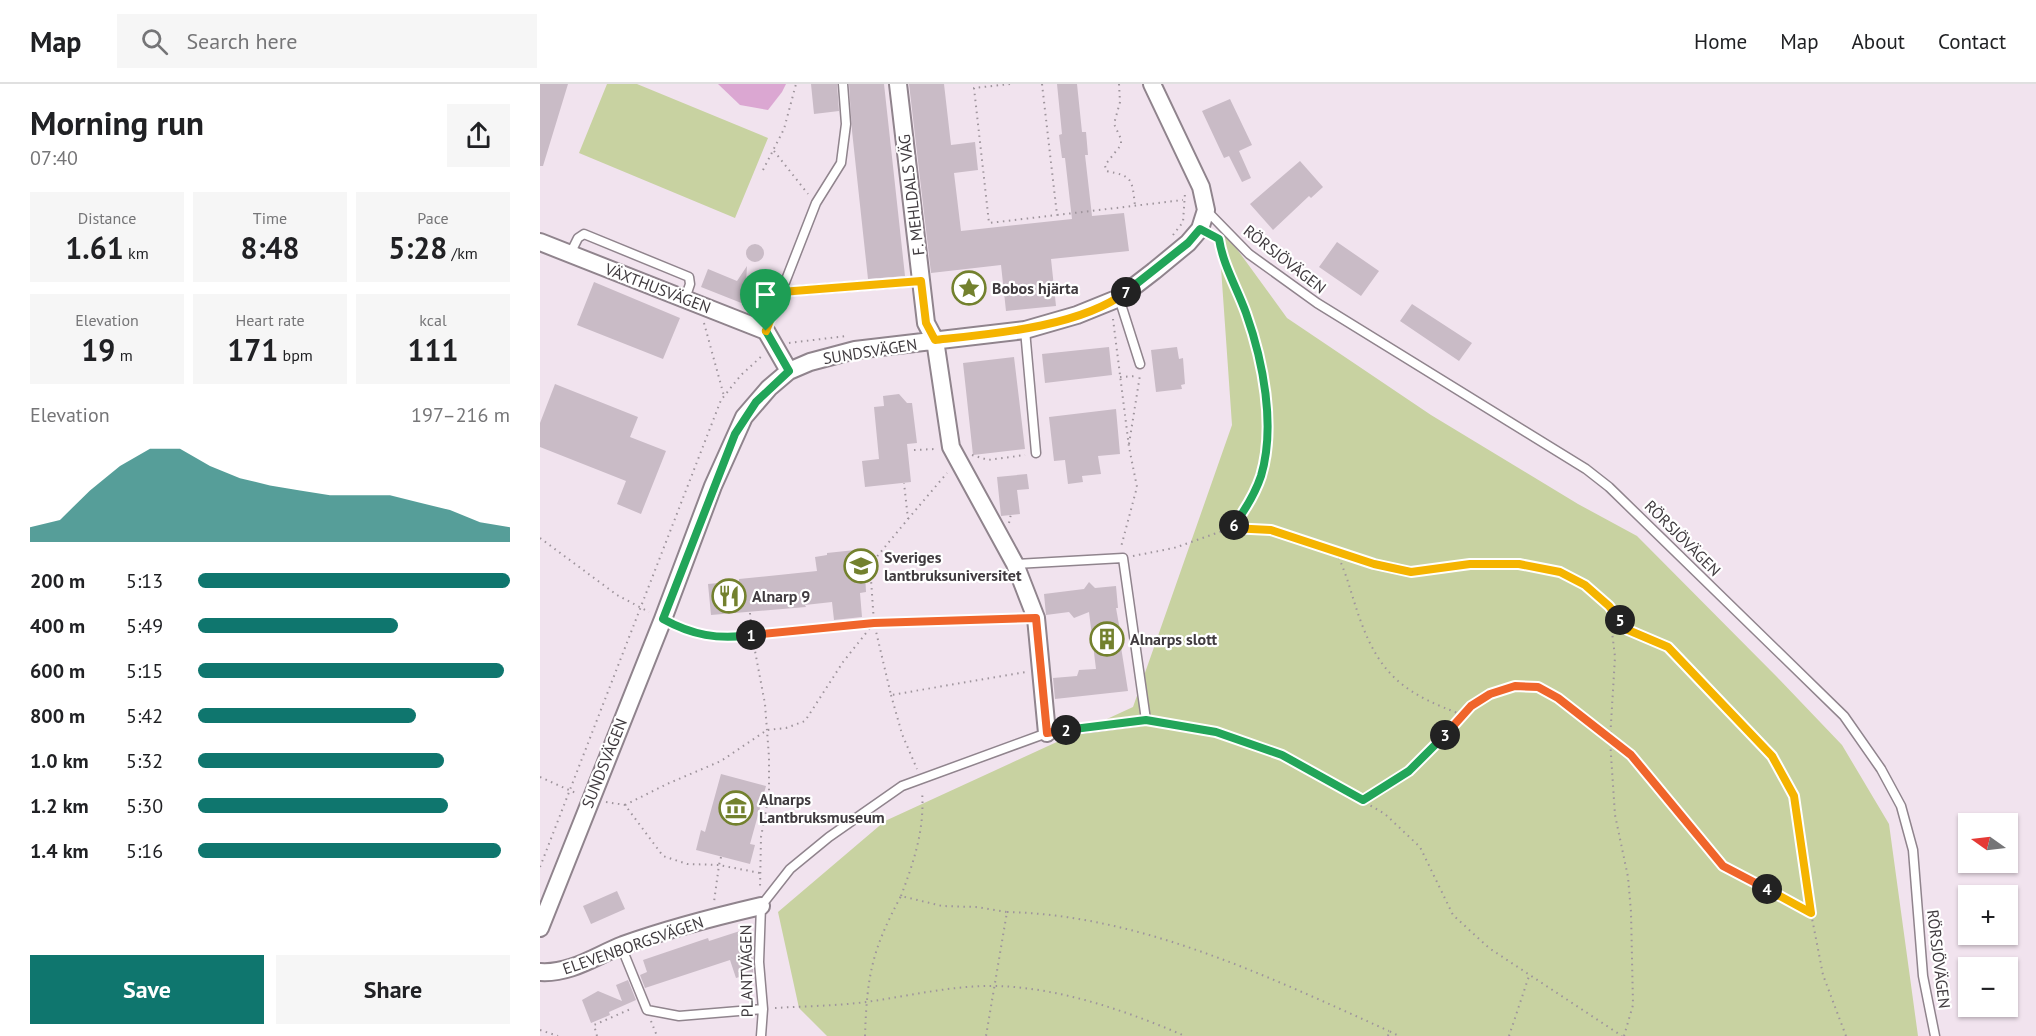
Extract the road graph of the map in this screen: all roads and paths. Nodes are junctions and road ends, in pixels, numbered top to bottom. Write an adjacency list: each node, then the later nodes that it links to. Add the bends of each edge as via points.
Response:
1 (796, 84): 8 (path, via 784,129)
2 (843, 84): 12 (lane, via 846,124 841,162)
3 (898, 84): 20 (street, F. MEHLDALS VÄG)
4 (1010, 84): 15 (path, via 974,88 989,222)
5 (1042, 84): 15 (path)
6 (1119, 84): 13 (path, via 1120,102 1114,124 1121,145 1105,165 1106,171 1130,178)
7 (1152, 84): 14 (street, via 1201,187)
8 (773, 150): 9 (path); 12 (path)
9 (763, 170)
10 (1182, 185): 11 (path)
11 (1184, 200): 13 (path); 17 (path, via 1183,222)
12 (816, 203): 21 (lane)
13 (1135, 206): 15 (path)
14 (1206, 210): 16 (street, SUNDSVÄGEN); 91 (lane, RÖRSJÖVÄGEN, via 1249,254 1317,303 1609,487 1844,716 1901,806 1913,850 1923,976)
15 (1057, 215)
16 (1200, 229): 23 (street, SUNDSVÄGEN, via 1188,243); 39 (path, via 1219,239 1222,258 1232,275 1258,355 1266,406 1266,449 1261,476 1253,497)
17 (1171, 236)
18 (540, 242): 19 (street, VÄXTHUSVÄGEN)
19 (570, 254): 22 (street, VÄXTHUSVÄGEN); 22 (lane, via 584,234 689,277)
20 (921, 281): 21 (lane); 27 (street, F. MEHLDALS VÄG, via 926,323)
21 (781, 292): 26 (lane)
22 (685, 299): 24 (street, VÄXTHUSVÄGEN)
23 (1115, 299): 25 (street, SUNDSVÄGEN); 28 (lane); 31 (path)
24 (702, 306): 26 (street, VÄXTHUSVÄGEN); 32 (path, via 708,344)
25 (1025, 330): 27 (street, SUNDSVÄGEN); 35 (lane)
26 (766, 331): 29 (street)
27 (935, 340): 29 (street, SUNDSVÄGEN, via 855,350); 36 (street, F. MEHLDALS VÄG)
28 (1140, 364): 30 (path)
29 (789, 371): 48 (street, SUNDSVÄGEN, via 756,402 735,434)
30 (1140, 376): 31 (path); 33 (path)
31 (1120, 377): 33 (path)
32 (724, 396)
33 (1129, 447): 42 (path, via 1137,487)
34 (914, 450): 36 (path)
35 (1036, 453): 36 (path, via 988,460)
36 (955, 454): 38 (path); 43 (street)
37 (904, 483): 38 (path)
38 (908, 519): 49 (path, via 870,565)
39 (1231, 528): 41 (path, via 1271,530); 42 (path, via 1174,548)
40 (540, 538): 45 (path)
41 (1335, 552): 44 (path, via 1411,572 1470,564 1519,564 1560,572 1585,585); 52 (path, via 1347,573 1374,654 1399,683 1423,700)
42 (1121, 558): 43 (lane); 53 (lane)
43 (1015, 564): 47 (street)
44 (1609, 606): 56 (path, via 1615,657); 68 (path, via 1628,630 1668,647 1772,756 1794,796)
45 (641, 608): 48 (path); 58 (path)
46 (750, 613): 50 (path)
47 (1036, 618): 49 (path); 51 (street)
48 (663, 619): 50 (path, via 703,636); 59 (street, SUNDSVÄGEN)
49 (874, 623): 50 (path); 51 (path, via 891,695); 54 (path, via 805,721)
50 (752, 635): 54 (path)
51 (1040, 670): 55 (street)
52 (1463, 716): 56 (path, via 1490,694 1515,686 1538,687); 60 (path, via 1409,771)
53 (1146, 720): 55 (lane); 60 (path, via 1250,742 1282,755)
54 (767, 730): 61 (path, via 721,761); 65 (path, via 769,794 761,837)
55 (1047, 733): 66 (lane, via 902,786 790,869)
56 (1610, 740): 68 (path, via 1631,755 1723,866); 89 (path, via 1615,815 1631,912 1634,1005)
57 (540, 777): 58 (path)
58 (571, 791): 59 (path); 64 (path)
59 (590, 798): 61 (path); 70 (street, SUNDSVÄGEN)
60 (1363, 800): 73 (path, via 1385,814 1420,847 1453,915 1489,948)
61 (625, 805): 63 (path, via 663,856 687,864)
62 (721, 857): 63 (path)
63 (719, 865): 65 (path); 69 (path, via 713,900)
64 (540, 867)
65 (760, 873): 66 (path)
66 (761, 906): 69 (street, ELEVENBORGSVÄGEN); 77 (lane, PLANTVÄGEN, via 759,962)
67 (1007, 912): 74 (path); 75 (path, via 942,906 901,896 875,949); 79 (path, via 1034,913 1163,939 1241,965)
68 (1811, 913): 90 (path, via 1823,975)
69 (718, 916): 71 (street, ELEVENBORGSVÄGEN)
70 (540, 928)
71 (621, 946): 72 (street, ELEVENBORGSVÄGEN, via 582,965); 76 (lane)
72 (540, 972)
73 (1530, 975): 88 (path); 89 (path)
74 (994, 986): 75 (path); 84 (path); 85 (path, via 1065,996)
75 (866, 1002): 77 (path); 83 (path)
76 (644, 1003): 77 (lane, via 647,1010 679,1016); 81 (path, via 594,1025)
77 (763, 1009): 82 (lane, PLANTVÄGEN)
78 (540, 1030): 80 (path)
79 (1389, 1031): 86 (path); 87 (path)
80 (558, 1036)
81 (597, 1036)
82 (761, 1036)
83 (865, 1036)
84 (986, 1036)
85 (1185, 1036)
86 (1388, 1036)
87 (1399, 1036)
88 (1509, 1036)
89 (1623, 1036)
90 (1846, 1036)
91 (1935, 1036)

